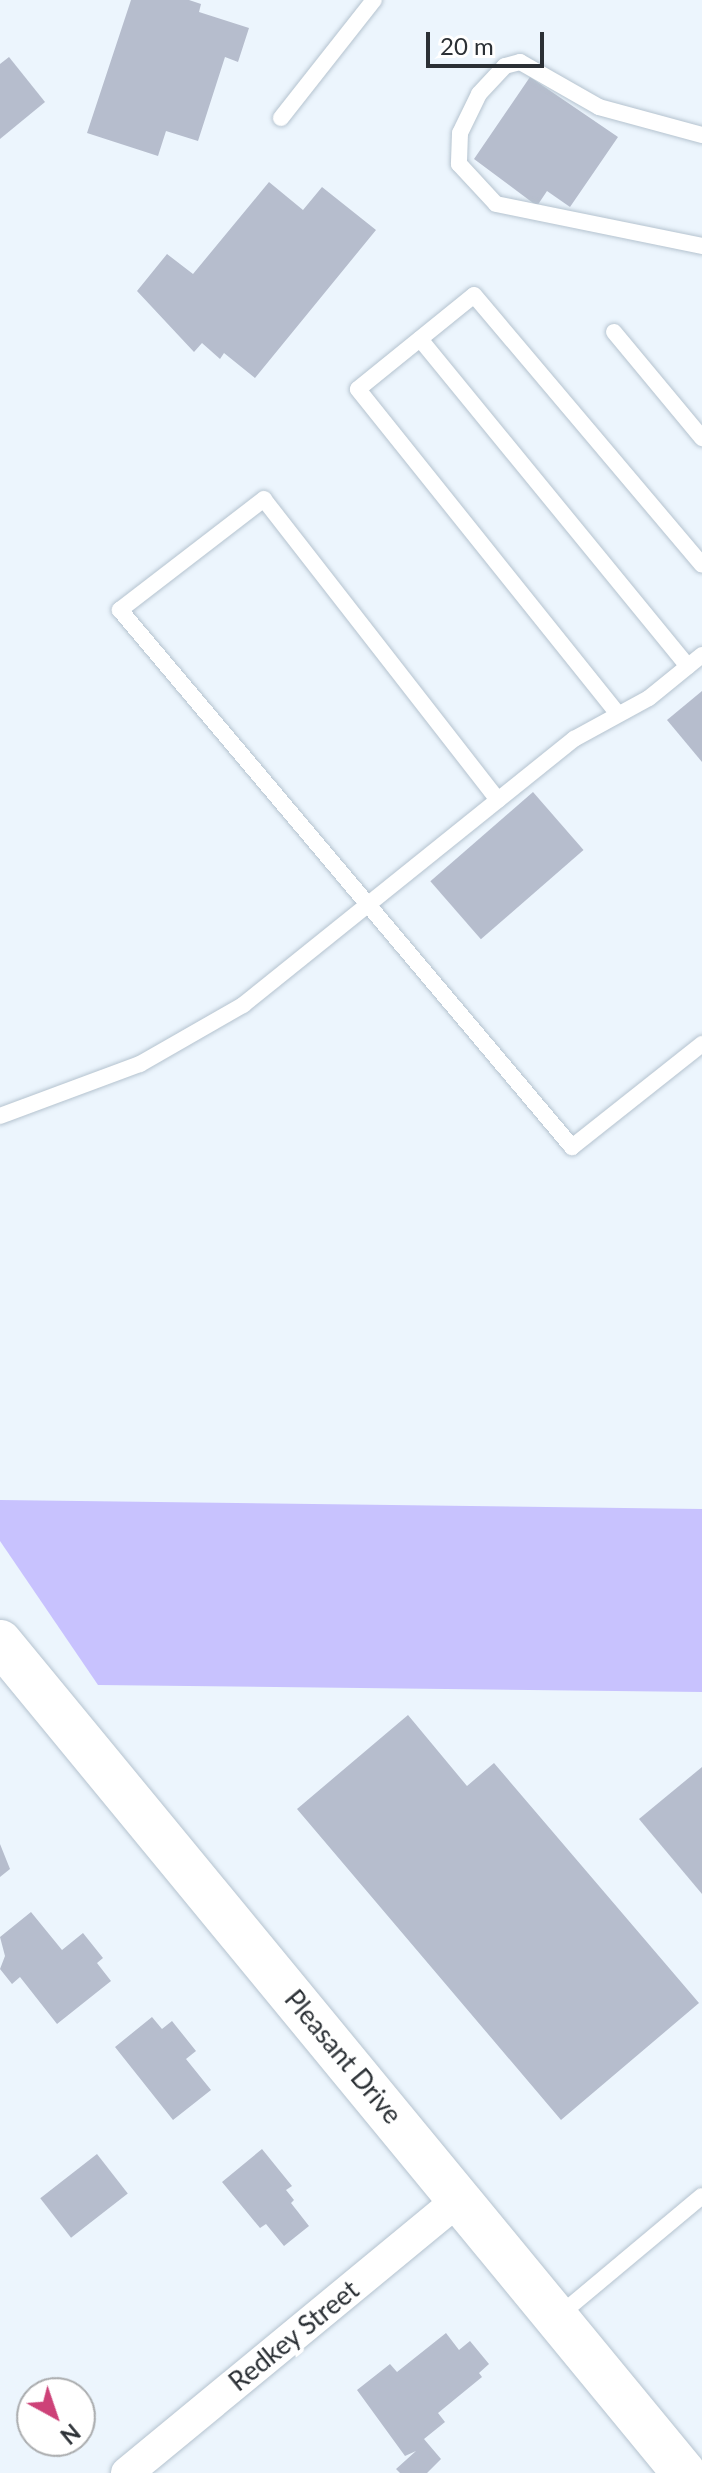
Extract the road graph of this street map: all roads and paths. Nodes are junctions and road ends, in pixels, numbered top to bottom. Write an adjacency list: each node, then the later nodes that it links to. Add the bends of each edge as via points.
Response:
1 (374, 0): 2 (lane)
2 (281, 118)
3 (702, 135): 4 (lane, via 599,107 520,62 505,66 479,94 460,133 459,164 496,204)
4 (702, 246)
5 (614, 332): 7 (lane)
6 (420, 339): 8 (lane, via 474,295); 10 (lane); 11 (lane, via 358,389)
7 (702, 438)
8 (702, 565)
9 (702, 655): 10 (lane)
10 (688, 666): 11 (lane, via 649,698)
11 (618, 714): 12 (lane, via 574,739)
12 (498, 800): 13 (lane); 13 (lane, via 264,499 120,610)
13 (367, 905): 14 (lane, via 572,1147); 15 (lane, via 243,1005 140,1064)
14 (702, 1044)
15 (0, 1116)
16 (0, 1642): 18 (street, Pleasant Drive)
17 (702, 2196): 19 (lane)
18 (461, 2198): 19 (street, Pleasant Drive); 20 (street, Redkey Street)
19 (555, 2319): 21 (street, Pleasant Drive)
20 (127, 2473)
21 (684, 2473)

